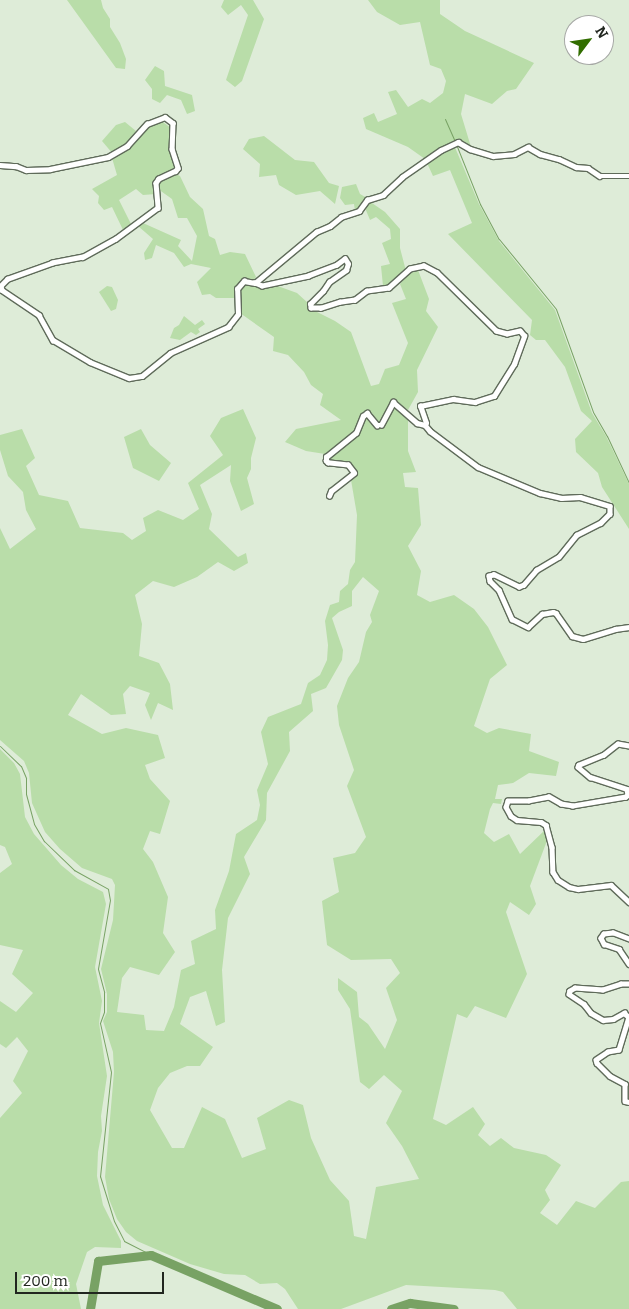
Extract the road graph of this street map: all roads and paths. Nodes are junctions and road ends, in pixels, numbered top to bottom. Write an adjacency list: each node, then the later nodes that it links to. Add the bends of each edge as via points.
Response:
1 (0, 165): 3 (street, via 50,170 108,157 127,146 147,124 165,117 173,123 172,149 178,168 158,179 158,208 88,255 53,262 8,279 2,286 2,290 39,315 53,340 90,362 129,378 142,376 170,353 228,327 238,314 237,289 244,281)
2 (629, 176): 3 (street, via 600,176 588,168 576,167 528,148 514,154 493,156 458,142 402,177 383,195 367,200 359,211 341,217 316,232)
3 (255, 283): 4 (street, via 262,286 309,276 345,259 348,264 346,270 329,282 310,304 311,308 321,308 355,300 367,291 389,288 410,270 424,266 436,273 496,331 523,333 514,364 494,396 474,402 453,399 420,406)
4 (425, 425): 5 (street, via 417,423 393,402 381,425 367,413 356,433 326,457 328,463 348,465 354,473 336,486); 6 (street, via 478,467 540,493 561,498 580,496 604,503 611,509 596,527 577,535 559,557 537,570 521,587 494,575 489,576 512,619 528,627 542,614 553,612 572,636 583,639 615,628)
5 (329, 496)
6 (629, 627)
7 (629, 746): 8 (street, via 618,744 604,755 578,767 590,777 627,789 626,797 572,806 549,797 529,802 508,801 506,807 517,820 546,825 552,847 553,872 558,880 578,889 612,885)
8 (629, 902)
9 (629, 938): 10 (street, via 613,933 604,934 601,938 604,944 619,949)
10 (629, 964)
11 (629, 984): 12 (street, via 603,990 575,988 569,994 584,1004 591,1014 603,1020 624,1013 629,1017 620,1050 608,1052 596,1060 610,1076 625,1084 625,1101)
12 (629, 1102)

